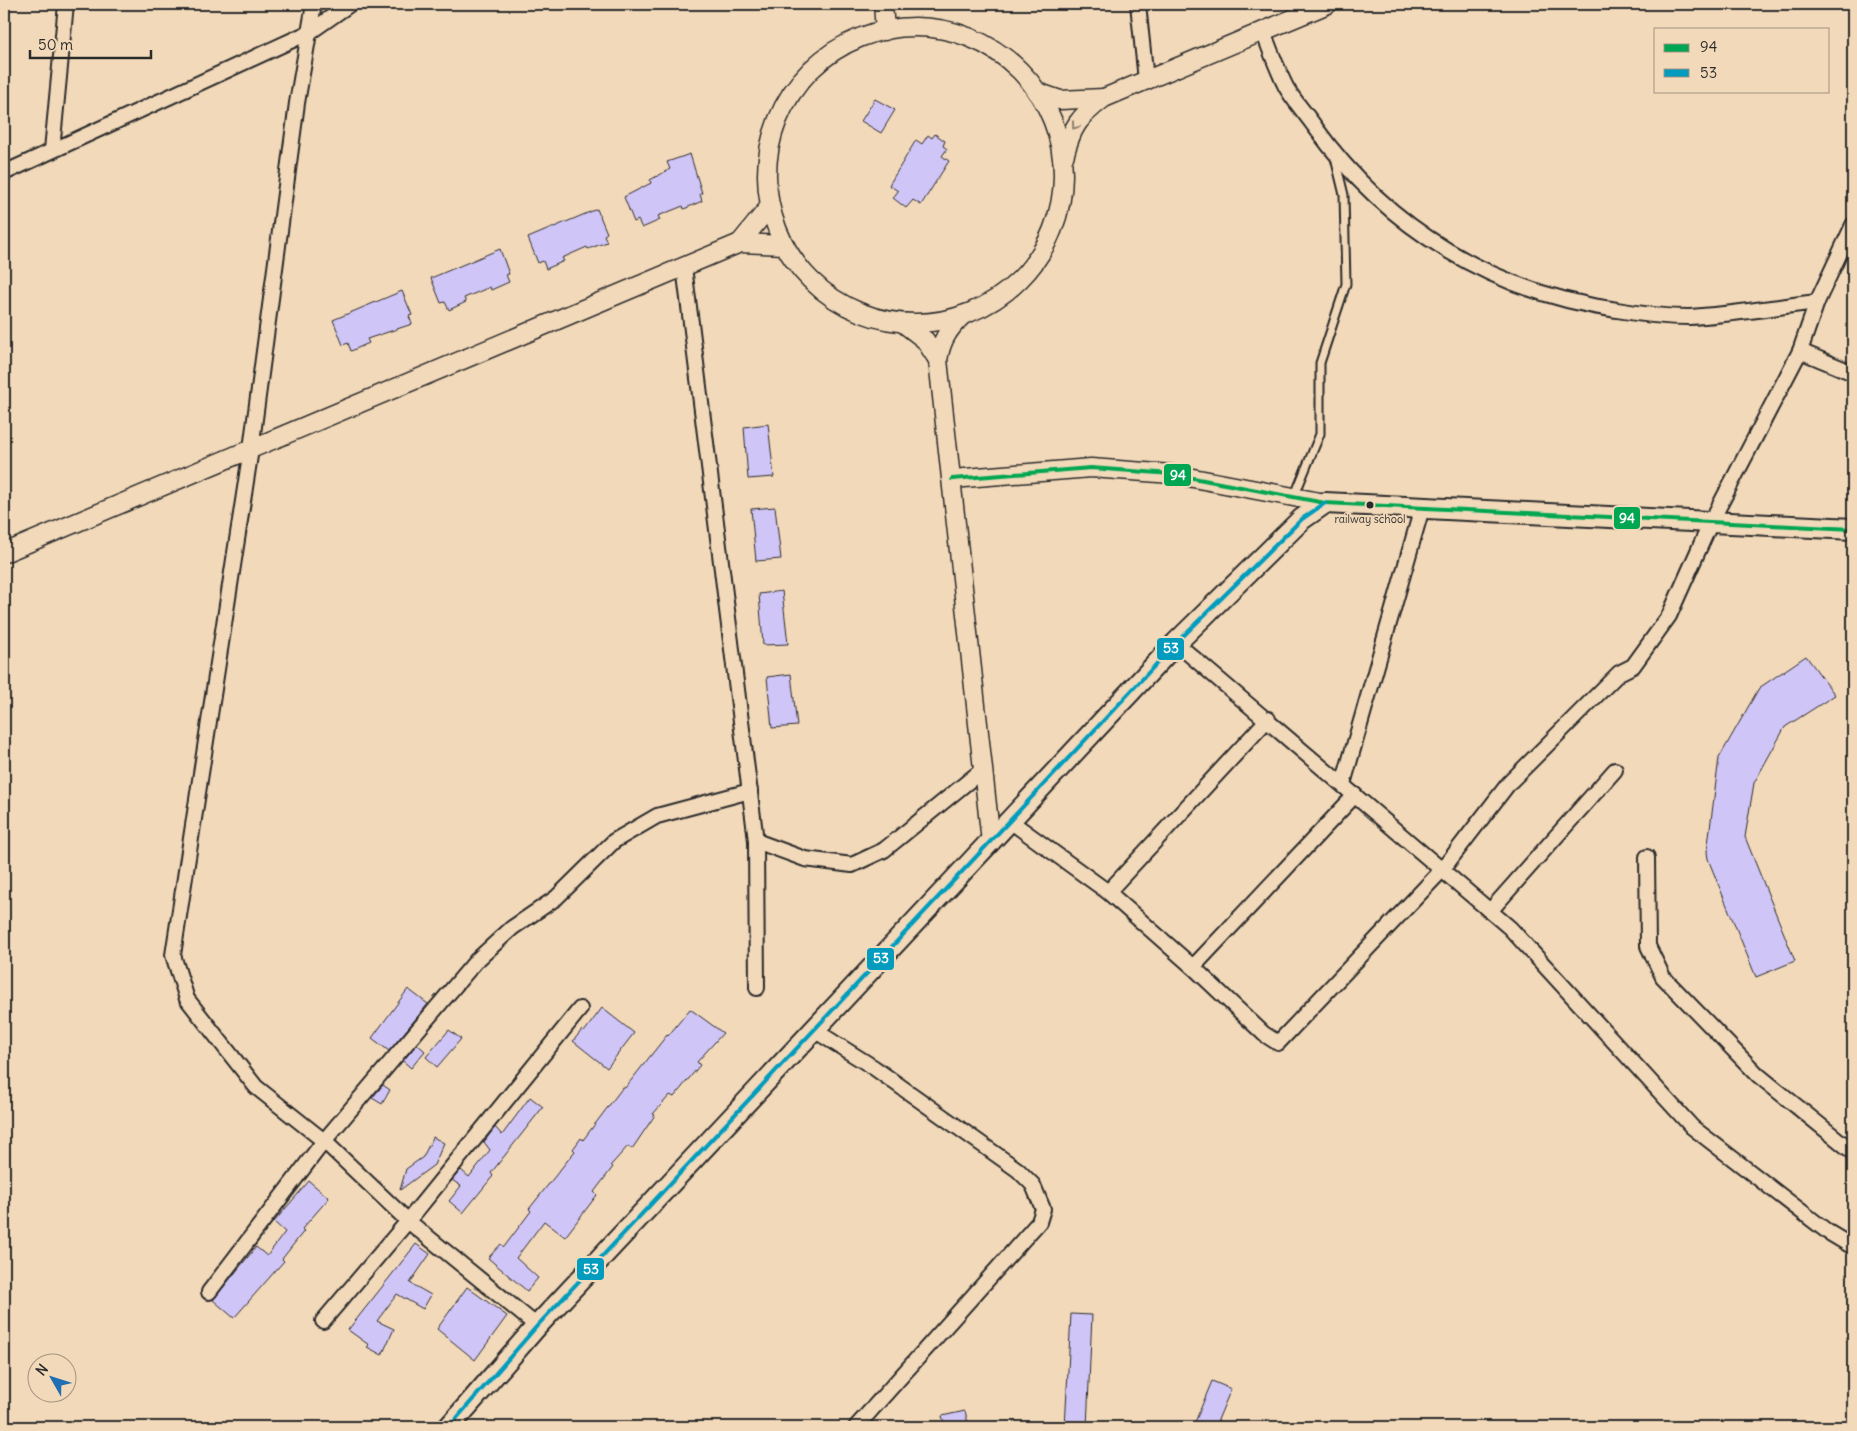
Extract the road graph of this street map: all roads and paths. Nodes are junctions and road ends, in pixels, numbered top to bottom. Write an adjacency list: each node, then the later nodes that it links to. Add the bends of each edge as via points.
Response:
1 (66, 4): 13 (street)
2 (314, 4): 9 (street)
3 (350, 4): 9 (street)
4 (884, 4): 7 (street)
5 (1138, 4): 10 (street)
6 (1328, 4): 8 (street)
7 (885, 31): 11 (street, via 933,29 980,42 1012,63); 17 (street, via 849,43 832,53 817,65 792,95 782,112 770,148 767,177)
8 (1263, 31): 10 (street); 14 (street, via 1287,88)
9 (310, 32): 13 (street); 28 (street, via 297,104)
10 (1146, 80): 12 (street)
11 (1037, 92): 12 (street, via 1060,100); 15 (street, via 1054,126)
12 (1104, 98): 15 (street, one-way to 15, via 1086,112 1070,133)
13 (52, 150): 16 (street)
14 (1334, 153): 22 (street, via 1368,190 1405,222 1454,255 1519,287 1581,305 1688,317); 30 (lane, via 1344,195 1346,284 1320,363 1320,434)
15 (1062, 164): 23 (street, via 1060,202 1048,239 1038,256 1026,272 998,297)
16 (4, 173)
17 (770, 206): 19 (street); 20 (street)
18 (1853, 225): 22 (street)
19 (740, 243): 20 (street); 21 (street)
20 (784, 244): 24 (street, via 805,275 833,299 866,316)
21 (684, 267): 28 (street); 41 (street)
22 (1817, 302): 25 (street)
23 (963, 315): 24 (street, via 923,323); 26 (street, via 946,334)
24 (903, 323): 26 (street, via 925,340)
25 (1800, 351): 27 (street); 33 (street)
26 (938, 360): 29 (street)
27 (1853, 373)
28 (251, 449): 35 (street); 54 (street, via 173,955 187,999 256,1087)
29 (952, 479): 30 (street, via 1092,468 1172,474); 39 (street)
30 (1294, 497): 31 (street)
31 (1325, 503): 32 (main road); 36 (main road, via 1302,519)
32 (1422, 508): 33 (main road); 40 (street)
33 (1711, 522): 34 (main road); 47 (street, via 1669,616 1633,666 1619,673 1509,783)
34 (1853, 529)
35 (4, 553)
36 (1176, 643): 37 (street); 43 (main road)
37 (1268, 720): 40 (street); 48 (street)
38 (1615, 770): 49 (street)
39 (981, 771): 44 (street, via 884,850 852,865 805,858); 45 (street)
40 (1343, 784): 42 (street)
41 (750, 791): 44 (street); 54 (street, via 657,816 614,841 556,898 512,928 476,961)
42 (1355, 795): 47 (street); 50 (street)
43 (1010, 821): 45 (main road); 48 (street)
44 (756, 841): 51 (street)
45 (991, 842): 53 (main road)
46 (1647, 857): 55 (street, via 1648,946 1663,977 1758,1075)
47 (1442, 870): 49 (street); 50 (street, via 1278,1043 1264,1034)
48 (1108, 892): 50 (street)
49 (1490, 911): 57 (street, via 1510,928 1692,1127 1828,1232)
50 (1193, 967)
51 (758, 988)
52 (580, 1008): 56 (street)
53 (814, 1030): 60 (main road); 62 (street, via 873,1067 1018,1170 1033,1184 1043,1209 1039,1222)
54 (324, 1141): 56 (street); 58 (street)
55 (1853, 1152)
56 (408, 1220): 59 (street); 60 (street)
57 (1853, 1247)
58 (209, 1292)
59 (323, 1321)
60 (537, 1326): 61 (main road)
61 (449, 1427)
62 (856, 1427)

